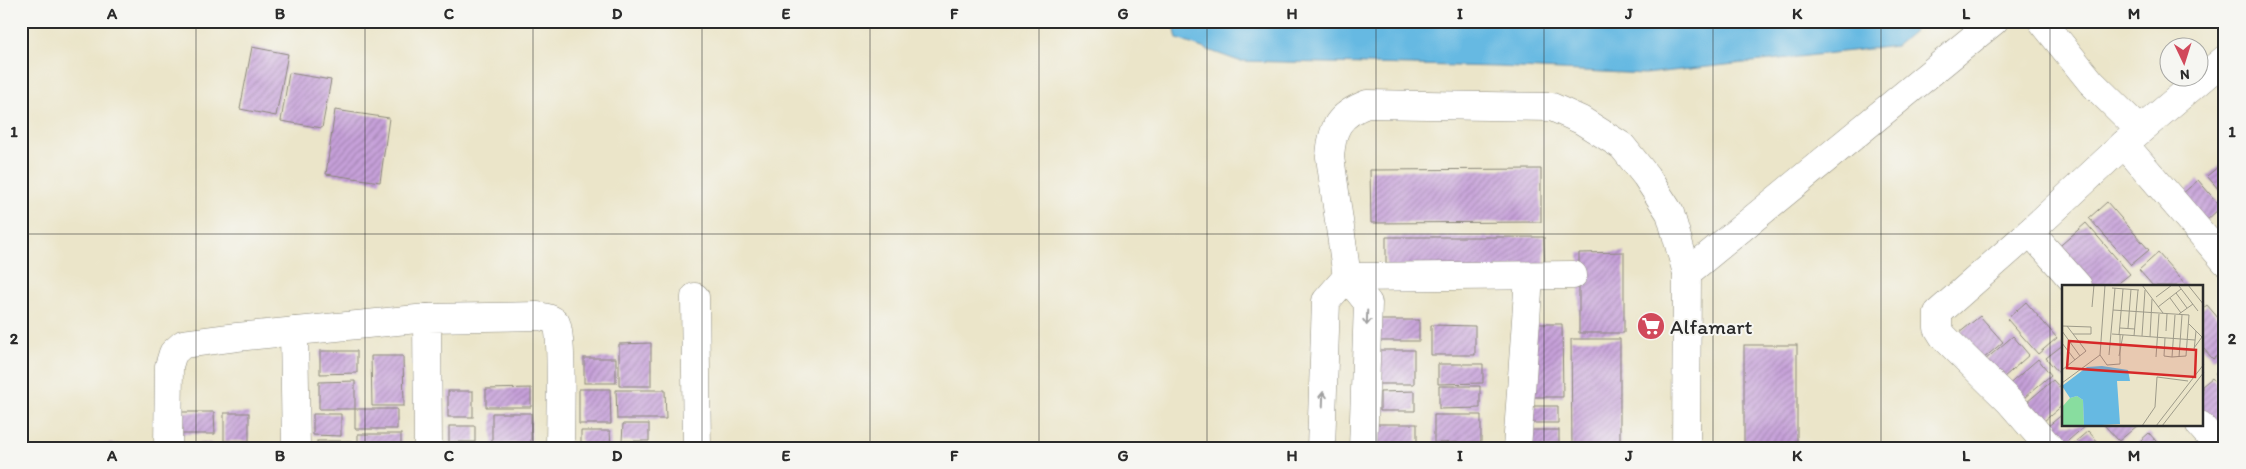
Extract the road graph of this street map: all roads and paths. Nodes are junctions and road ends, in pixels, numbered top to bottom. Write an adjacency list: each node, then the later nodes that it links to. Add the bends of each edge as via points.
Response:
1 (1994, 21): 7 (street)
2 (2042, 21): 4 (street)
3 (2225, 59): 4 (street)
4 (2132, 137): 5 (street); 6 (street)
5 (2030, 232): 11 (street); 25 (street, via 1944,306 1938,312 1937,321 1943,336 2010,402)
6 (2225, 261)
7 (1687, 273): 9 (street, via 1670,213 1646,176 1622,146 1581,120 1552,108 1367,104 1352,110 1339,121 1331,137 1330,157); 24 (street)
8 (1573, 275): 10 (street)
9 (1347, 277): 10 (street); 21 (street, one-way to 9, via 1326,301); 22 (street, one-way to 22, via 1368,303)
10 (1529, 277): 23 (street)
11 (2077, 285)
12 (695, 297): 20 (street)
13 (427, 318): 14 (street); 18 (street); 19 (street, via 538,316 557,324)
14 (294, 331): 16 (street, via 183,344 177,348 169,366); 17 (street)
15 (2201, 426): 26 (street)
16 (168, 448)
17 (296, 448)
18 (428, 448)
19 (560, 448)
20 (697, 448)
21 (1321, 448)
22 (1363, 448)
23 (1517, 448)
24 (1686, 448)
25 (2050, 448)
26 (2220, 448)

